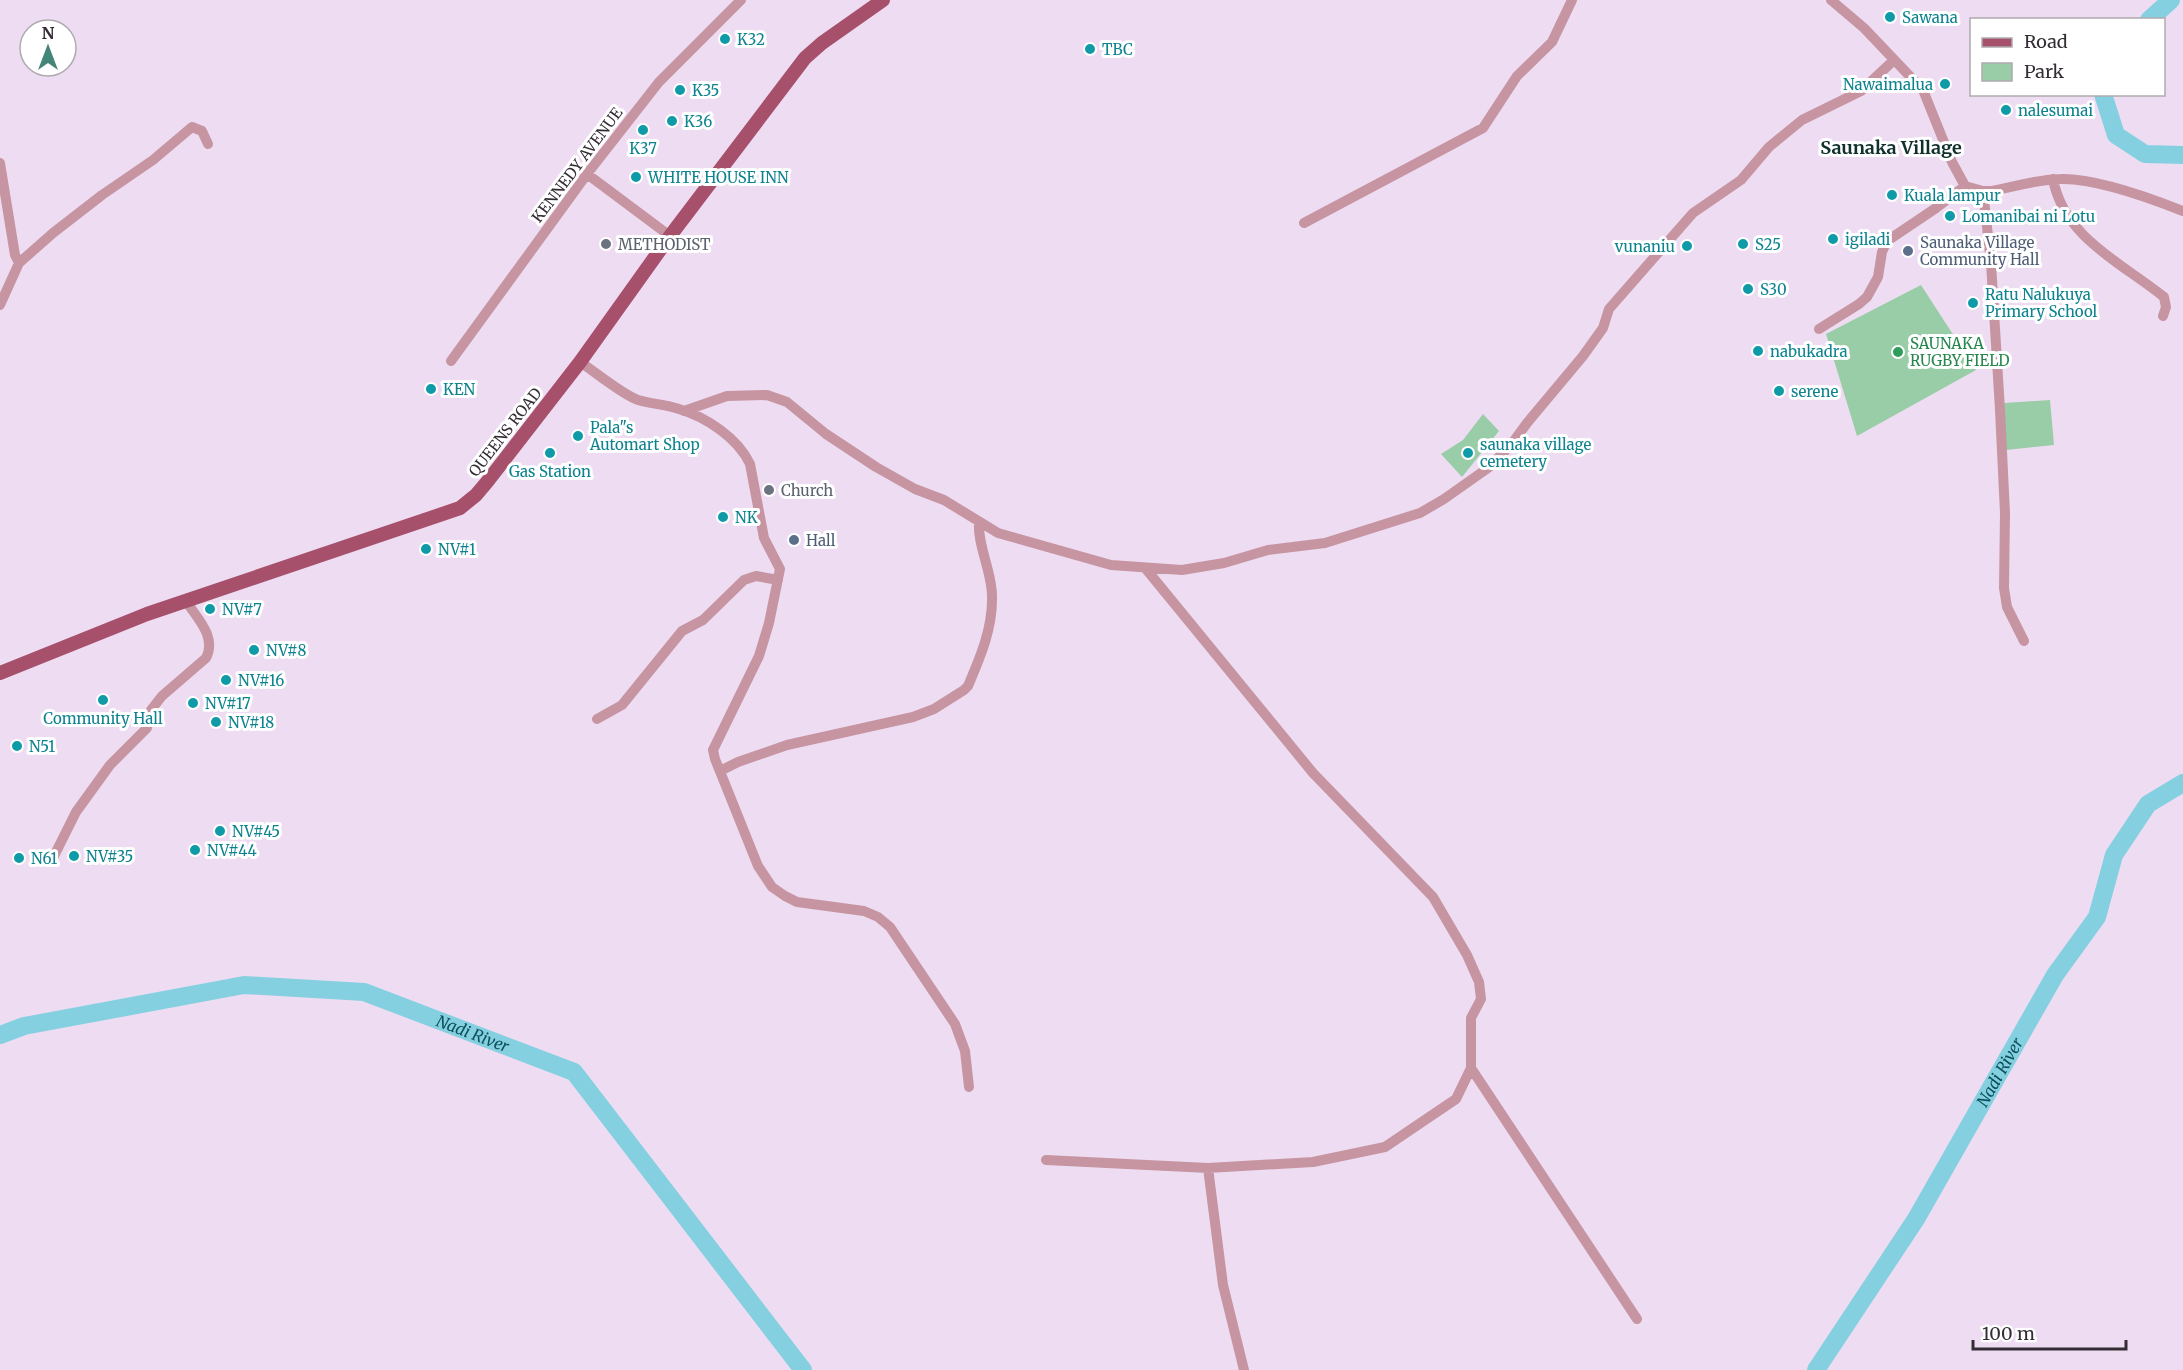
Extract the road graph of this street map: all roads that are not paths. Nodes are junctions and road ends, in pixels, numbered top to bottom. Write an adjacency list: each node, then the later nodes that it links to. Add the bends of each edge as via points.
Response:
1 (741, 0): 8 (street, KENNEDY AVENUE, via 659,82)
2 (883, 0): 14 (main road, QUEENS ROAD, via 805,58)
3 (1572, 0): 13 (street, via 1552,42 1517,76 1483,128)
4 (1831, 0): 5 (street)
5 (1894, 60): 10 (street, via 1923,90); 23 (street, via 1861,91 1802,120 1769,147 1741,180 1693,213 1609,309 1603,328 1511,445 1461,488 1420,513 1325,543 1268,550 1182,570)
6 (208, 144): 15 (street, via 202,131 192,127)
7 (0, 163): 15 (street)
8 (587, 174): 14 (street); 19 (street, KENNEDY AVENUE)
9 (2053, 179): 11 (street); 12 (street, via 2102,185); 17 (street, via 2075,226 2109,259 2164,297)
10 (1965, 186): 11 (street); 18 (street, via 1887,241 1878,277 1867,297)
11 (1983, 191): 26 (street, via 1999,398 2004,588 2007,607)
12 (2183, 211)
13 (1304, 223)
14 (670, 236): 20 (main road, QUEENS ROAD)
15 (19, 263): 16 (street)
16 (0, 305)
17 (2163, 316)
18 (1819, 329)
19 (451, 361)
20 (580, 362): 21 (street, via 636,399); 25 (main road, QUEENS ROAD, via 487,482 460,508)
21 (684, 411): 22 (street, via 727,396 767,395 787,402 876,467); 24 (street, via 726,435 745,453 764,538 780,568)
22 (979, 522): 23 (street, via 998,533 1111,565); 29 (street, via 992,596 990,624 983,651 964,690 913,717 787,746)
23 (1146, 568): 31 (street, via 1313,773 1433,897 1479,982 1481,999 1471,1018)
24 (778, 580): 28 (street, via 756,576 744,580 703,620 682,631 622,705); 29 (street, via 759,656 713,750)
25 (186, 601): 27 (main road, QUEENS ROAD); 30 (street, via 210,639 209,653 151,710 147,728 96,784 76,812)
26 (2024, 640)
27 (0, 673)
28 (597, 719)
29 (720, 771): 32 (street, via 758,866 772,887 797,902 864,911 890,927 956,1024 966,1052)
30 (52, 860)
31 (1471, 1068): 34 (street, via 1456,1099 1384,1147 1313,1162); 35 (street)
32 (969, 1087)
33 (1046, 1160): 34 (street)
34 (1208, 1168): 36 (street, via 1223,1285)
35 (1637, 1319)
36 (1244, 1370)

